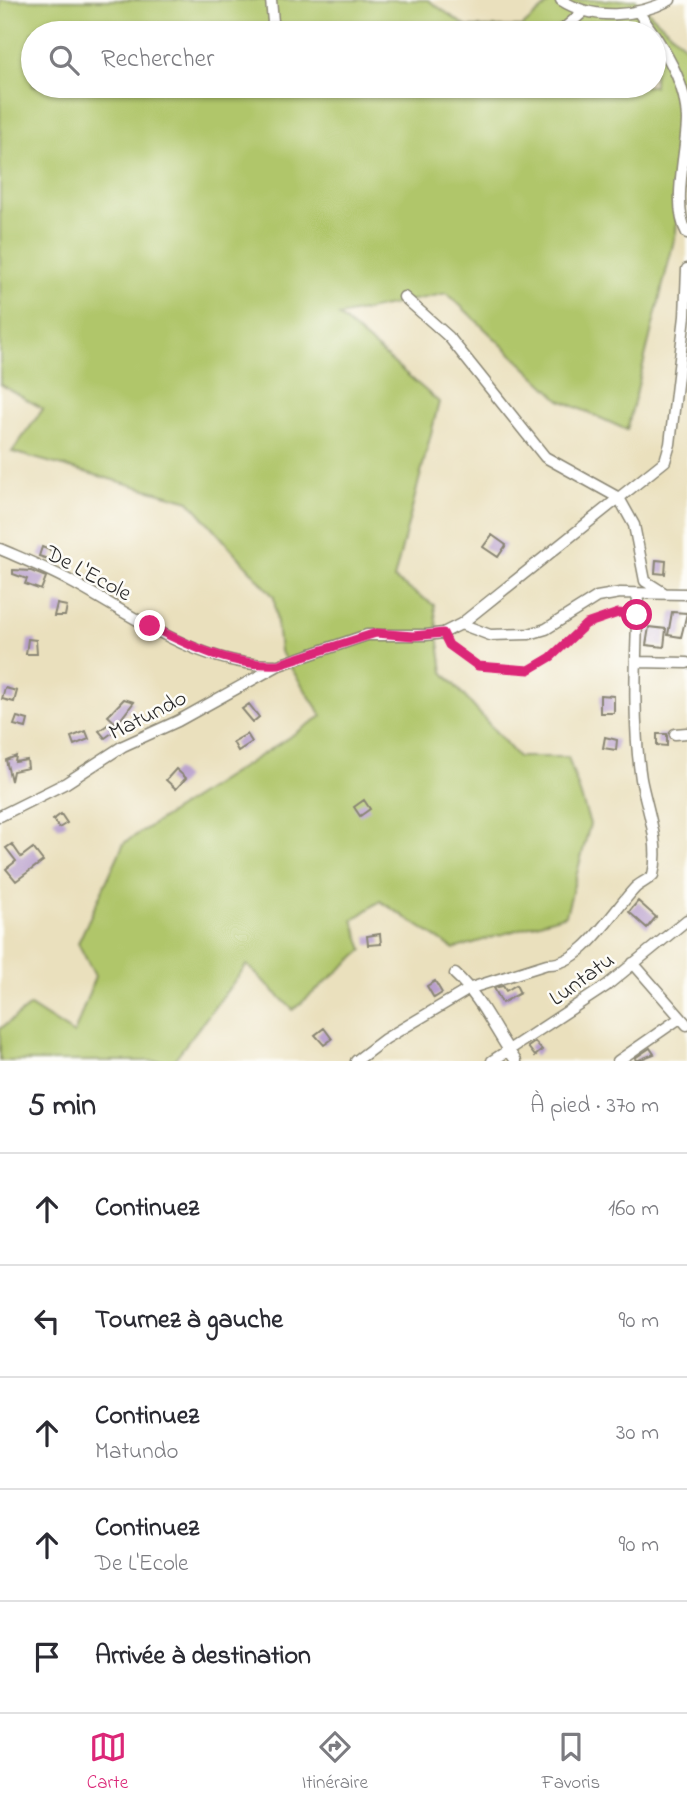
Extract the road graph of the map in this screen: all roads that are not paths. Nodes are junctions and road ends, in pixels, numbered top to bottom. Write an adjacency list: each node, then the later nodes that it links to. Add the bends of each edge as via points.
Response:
1 (271, 0): 6 (street)
2 (561, 0): 4 (street)
3 (670, 0): 5 (street)
4 (583, 12): 5 (street); 7 (street)
5 (639, 13): 8 (street)
6 (273, 21)
7 (573, 21)
8 (645, 21)
9 (666, 55): 10 (street, via 685,98 681,217)
10 (687, 233)
11 (687, 270): 13 (street, via 668,453 665,461)
12 (404, 297): 13 (street, via 449,337 545,457)
13 (619, 498): 15 (street, via 634,525 645,581); 18 (street)
14 (0, 549): 21 (street, De L'Ecole, via 187,644 236,660)
15 (664, 593): 16 (street); 17 (street)
16 (687, 594)
17 (638, 595): 18 (street, via 597,597 546,629 529,634 490,635); 19 (street)
18 (461, 624): 21 (street, Matundo, via 443,633 376,633)
19 (637, 662): 20 (street); 28 (street, via 639,745 652,820 653,875 576,954 559,965 547,964)
20 (687, 663)
21 (279, 664): 24 (street, Matundo)
22 (687, 733): 23 (street)
23 (676, 734)
24 (0, 816)
25 (687, 920): 26 (street, Luntatu)
26 (634, 963): 29 (street); 30 (street, Luntatu)
27 (455, 974): 28 (street)
28 (471, 988): 30 (street); 31 (street)
29 (684, 1022): 34 (street)
30 (509, 1052): 32 (street, Luntatu); 33 (street)
31 (356, 1061)
32 (492, 1061)
33 (516, 1061)
34 (618, 1061)

